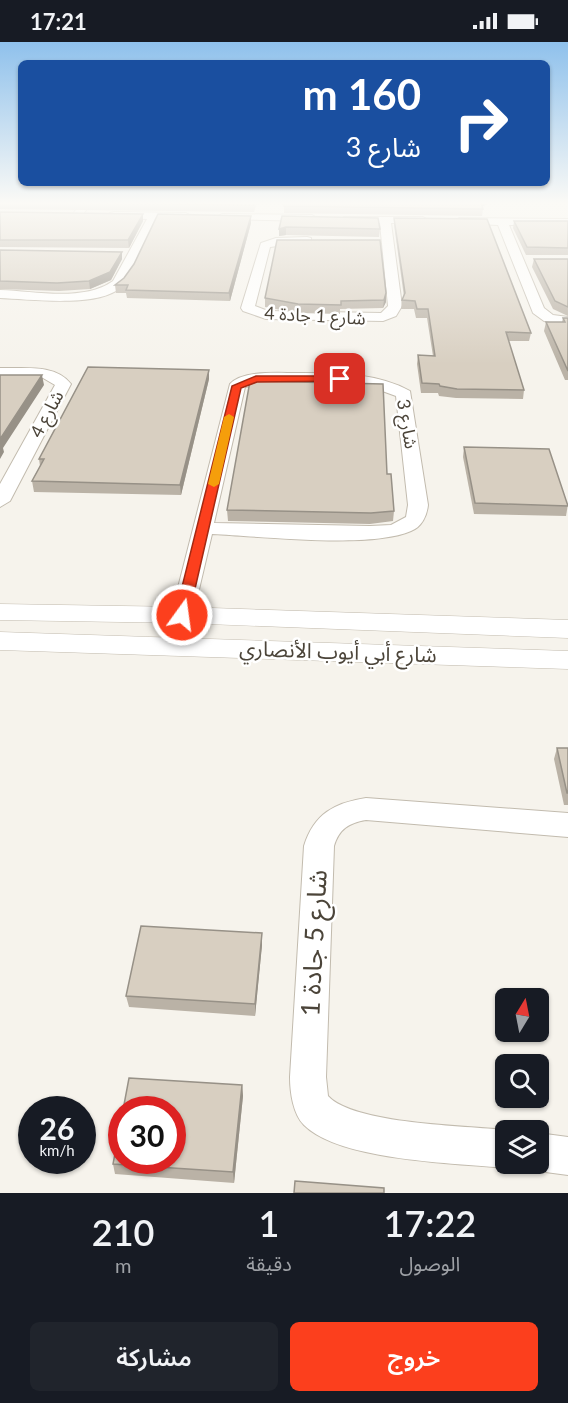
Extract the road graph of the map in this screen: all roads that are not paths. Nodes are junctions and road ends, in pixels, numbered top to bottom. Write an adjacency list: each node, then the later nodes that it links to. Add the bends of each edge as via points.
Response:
1 (127, 257): 5 (street, via 116,286 106,292)
2 (261, 257): 3 (street, شارع 1 جادة 4, via 248,308 266,315 364,319 387,316 394,309)
3 (384, 257)
4 (522, 257): 6 (street, via 540,313)
5 (0, 294)
6 (568, 321)
7 (0, 373): 8 (street, شارع 4, via 48,375 63,384)
8 (0, 501)
9 (203, 528): 9 (street, شارع 3, via 238,384 264,379 360,379 388,384 404,394 418,505 416,519 404,528 384,532); 11 (street, شارع 3)
10 (0, 612): 11 (street, شارع أبي أيوب الأنصاري)
11 (182, 615): 12 (street, شارع أبي أيوب الأنصاري)
12 (421, 624): 13 (street, شارع أبي أيوب الأنصاري); 16 (street, via 435,628 445,641 441,650)
13 (504, 628): 14 (street, شارع أبي أيوب الأنصاري); 17 (street, via 489,633 487,645 495,653)
14 (568, 629)
15 (0, 641): 16 (street, شارع أبي أيوب الأنصاري)
16 (428, 654): 17 (street, شارع أبي أيوب الأنصاري)
17 (514, 658): 18 (street, شارع أبي أيوب الأنصاري)
18 (568, 660)
19 (568, 825): 20 (street, شارع 5 جادة 1, via 366,809 342,813 333,819 319,846 308,1077 315,1110 326,1120 360,1133)
20 (495, 1148)
21 (549, 1153): 22 (street)
22 (568, 1156)

